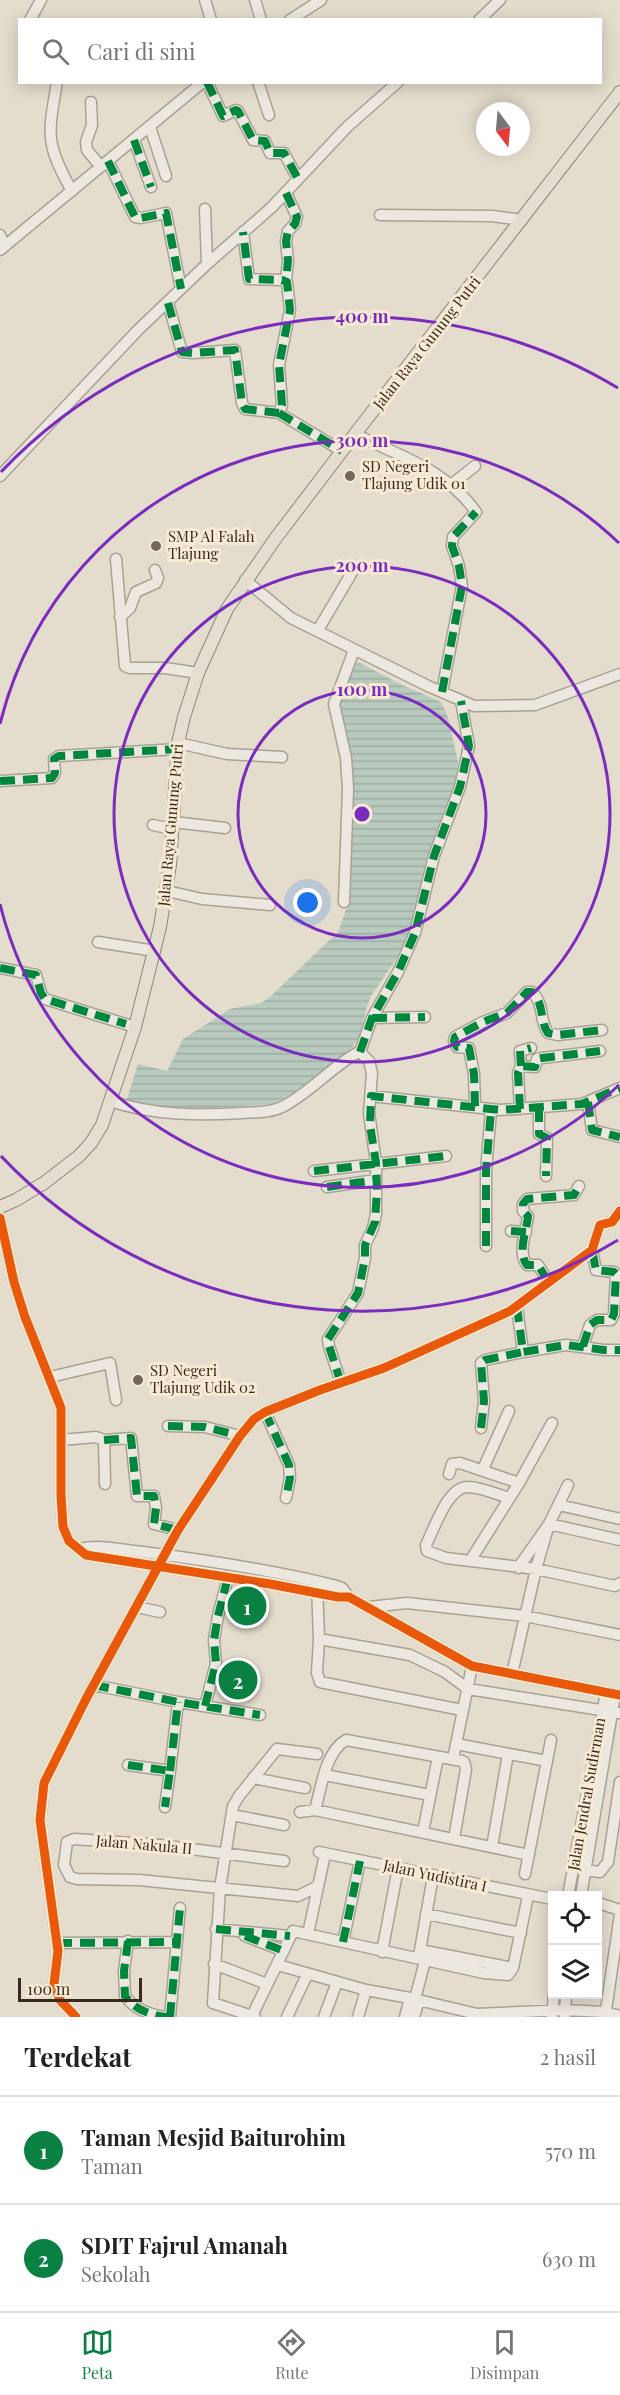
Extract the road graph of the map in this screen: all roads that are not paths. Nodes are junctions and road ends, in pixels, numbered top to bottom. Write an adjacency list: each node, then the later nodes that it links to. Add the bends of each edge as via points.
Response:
1 (41, 0): 6 (street)
2 (205, 0): 7 (street)
3 (255, 0): 8 (street)
4 (321, 0): 9 (street)
5 (500, 0): 10 (street)
6 (31, 18)
7 (211, 18)
8 (260, 18)
9 (293, 18)
10 (481, 18)
11 (57, 84): 25 (street, via 50,137 57,165)
12 (200, 84): 19 (street)
13 (208, 84): 23 (street, via 223,116 238,111 253,140 265,141 270,153 284,153)
14 (259, 84): 18 (street)
15 (396, 84): 23 (street, via 347,127)
16 (618, 97): 29 (main road, Jalan Raya Gunung Putri)
17 (91, 102): 21 (street, via 87,150)
18 (268, 115)
19 (150, 127): 20 (street); 22 (street)
20 (134, 140): 21 (street); 24 (street)
21 (104, 164): 25 (street); 35 (street, via 135,217 165,213)
22 (166, 176)
23 (298, 179): 26 (street)
24 (150, 187)
25 (72, 191): 32 (street)
26 (286, 193): 30 (street); 34 (street, via 297,217 286,241)
27 (205, 209): 33 (street)
28 (380, 215): 29 (street)
29 (522, 220): 38 (main road, Jalan Raya Gunung Putri)
30 (243, 232): 33 (street); 34 (street, via 249,279)
31 (0, 235): 32 (street)
32 (3, 248)
33 (207, 264): 35 (street)
34 (286, 280): 37 (street, via 290,310 279,365)
35 (181, 289): 36 (street)
36 (168, 303): 37 (street, via 182,352 235,350 245,409); 41 (street, via 66,403)
37 (279, 413): 39 (street)
38 (355, 434): 39 (main road, Jalan Raya Gunung Putri); 42 (street, via 415,460)
39 (342, 451): 46 (main road, Jalan Raya Gunung Putri)
40 (476, 466): 42 (street)
41 (0, 476)
42 (451, 485): 52 (street, via 476,512 453,537 462,586)
43 (116, 559): 47 (street)
44 (354, 569): 48 (street)
45 (155, 570): 47 (street, via 156,583 136,592 130,608)
46 (245, 580): 48 (street, via 291,618); 50 (main road, Jalan Raya Gunung Putri)
47 (120, 617): 50 (street, via 126,667)
48 (318, 630): 49 (street)
49 (354, 650): 52 (street); 61 (street, via 334,704 346,758 348,789)
50 (198, 673): 54 (main road, Jalan Raya Gunung Putri)
51 (620, 674): 53 (street, via 535,705 484,707)
52 (442, 692): 53 (street)
53 (461, 701): 67 (street, via 469,746 460,787 434,856 415,933)
54 (178, 746): 55 (street); 56 (street, via 59,756 54,759 52,778); 58 (main road, Jalan Raya Gunung Putri)
55 (282, 757)
56 (0, 781)
57 (153, 825): 58 (street)
58 (173, 825): 59 (street); 60 (main road, Jalan Raya Gunung Putri)
59 (225, 828)
60 (167, 891): 62 (street, via 202,899); 64 (main road, Jalan Raya Gunung Putri)
61 (344, 902)
62 (270, 905)
63 (98, 942): 64 (street)
64 (155, 951): 68 (main road, Jalan Raya Gunung Putri)
65 (0, 968): 68 (street, via 36,975 45,999)
66 (425, 1017): 67 (street)
67 (372, 1018): 72 (street)
68 (135, 1027): 76 (main road, Jalan Raya Gunung Putri)
69 (602, 1030): 78 (street, via 549,1033 544,1027 539,999 527,992 507,1014 459,1033 454,1039 457,1047 469,1048)
70 (531, 1048): 73 (street, via 520,1051)
71 (600, 1051): 73 (street, via 545,1057 537,1059 536,1066)
72 (360, 1052): 75 (street, via 371,1067); 76 (street, via 282,1107 262,1112 200,1115 141,1110)
73 (521, 1066): 80 (street)
74 (620, 1088): 77 (street)
75 (371, 1096): 78 (street); 84 (street, via 370,1125)
76 (110, 1101): 90 (main road, Jalan Raya Gunung Putri, via 102,1125 79,1156 44,1183)
77 (588, 1102): 79 (street); 82 (street, via 592,1130)
78 (475, 1106): 81 (street)
79 (539, 1107): 80 (street); 86 (street, via 539,1134 548,1138)
80 (520, 1109): 81 (street)
81 (491, 1110): 95 (street)
82 (620, 1137)
83 (446, 1156): 84 (street)
84 (376, 1163): 85 (street); 87 (street)
85 (314, 1171)
86 (546, 1176)
87 (376, 1180): 89 (street); 103 (street, via 376,1214 365,1245 361,1282 328,1339)
88 (579, 1186): 94 (street, via 574,1195 525,1200 522,1206 528,1216)
89 (327, 1188)
90 (0, 1207)
91 (620, 1210): 96 (street, via 612,1221 600,1225)
92 (0, 1218): 102 (street, via 22,1309)
93 (511, 1231): 94 (street)
94 (526, 1232): 97 (street, via 524,1261 527,1265 538,1265)
95 (486, 1246)
96 (592, 1250): 97 (street); 99 (street, via 596,1270 616,1274 614,1314 611,1320 592,1323)
97 (548, 1281): 98 (street)
98 (517, 1307): 101 (street); 103 (street, via 393,1365)
99 (583, 1346): 100 (street); 101 (street, via 557,1345)
100 (620, 1350)
101 (523, 1352): 109 (street, via 481,1363)
102 (51, 1377): 104 (street, via 110,1363); 111 (street, via 61,1408)
103 (341, 1383): 106 (street)
104 (116, 1400)
105 (509, 1411): 113 (street)
106 (265, 1412): 110 (street); 118 (street, via 289,1465)
107 (552, 1423): 115 (street)
108 (168, 1426): 110 (street, via 205,1427)
109 (481, 1428)
110 (240, 1436): 123 (street)
111 (61, 1440): 112 (street); 125 (street, via 63,1527 69,1541)
112 (104, 1440): 116 (street); 123 (street, via 130,1438 137,1496 154,1496 154,1524)
113 (483, 1469): 114 (street, via 457,1463 452,1464); 115 (street)
114 (449, 1474)
115 (519, 1483): 119 (street)
116 (105, 1484)
117 (568, 1485): 120 (street)
118 (286, 1498)
119 (509, 1498): 127 (street); 127 (street, via 470,1486 460,1487 450,1497 426,1545 427,1551)
120 (559, 1505): 121 (street); 122 (street)
121 (620, 1519)
122 (549, 1524): 124 (street); 129 (street); 130 (street)
123 (178, 1530): 126 (street)
124 (620, 1540)
125 (79, 1549): 126 (street, via 95,1547); 128 (street, via 89,1556)
126 (166, 1555): 128 (street); 133 (street)
127 (470, 1562): 129 (street)
128 (158, 1568): 131 (street); 134 (street)
129 (518, 1568): 130 (street)
130 (536, 1569): 132 (street, via 615,1586); 137 (street)
131 (228, 1577): 133 (street); 146 (street, via 214,1640 216,1663)
132 (620, 1583)
133 (317, 1587): 135 (street); 139 (street)
134 (137, 1607): 136 (street); 142 (street)
135 (369, 1607): 137 (street, via 407,1603); 140 (street)
136 (160, 1612)
137 (525, 1616): 138 (street); 141 (street)
138 (620, 1635)
139 (319, 1639): 143 (street, via 410,1655 445,1672); 147 (street, via 320,1682)
140 (472, 1666): 141 (street); 143 (street)
141 (512, 1674): 144 (street)
142 (94, 1685): 145 (street); 200 (street, via 56,1755 41,1799 41,1830)
143 (468, 1689): 147 (street); 148 (street)
144 (615, 1696): 148 (street, Jalan Jendral Sudirman)
145 (178, 1702): 146 (street); 158 (street)
146 (205, 1706): 149 (street)
147 (462, 1710): 151 (street)
148 (611, 1712): 177 (street, Jalan Jendral Sudirman); 182 (street, Jalan Jendral Sudirman)
149 (260, 1715)
150 (551, 1740): 156 (street)
151 (456, 1744): 153 (street); 155 (street)
152 (317, 1754): 160 (street, via 277,1749)
153 (508, 1754): 156 (street); 171 (street)
154 (438, 1757): 155 (street); 159 (street, via 346,1740 335,1750); 163 (street)
155 (453, 1759): 170 (street, via 466,1766)
156 (547, 1761): 173 (street)
157 (128, 1765): 158 (street)
158 (170, 1771): 164 (street)
159 (325, 1774): 163 (street); 165 (street)
160 (253, 1778): 162 (street); 167 (street)
161 (620, 1782): 177 (street, via 608,1862 600,1872)
162 (305, 1788)
163 (430, 1795): 169 (street)
164 (165, 1807)
165 (315, 1810): 166 (street); 169 (street)
166 (300, 1812)
167 (232, 1815): 168 (street); 172 (street)
168 (284, 1825)
169 (423, 1832): 170 (street)
170 (453, 1839): 171 (street)
171 (492, 1847): 173 (street)
172 (225, 1853): 174 (street); 181 (street); 181 (street, Jalan Nakula II, via 109,1840 70,1840 66,1846 65,1870 72,1878)
173 (529, 1855): 178 (street)
174 (284, 1861)
175 (360, 1861): 176 (street, Jalan Yudistira I); 180 (street, Jalan Yudistira I, via 322,1853); 198 (street)
176 (398, 1869): 179 (street, Jalan Yudistira I); 202 (street)
177 (584, 1870): 183 (street, Jalan Jendral Sudirman)
178 (525, 1874)
179 (433, 1876): 184 (street, Jalan Yudistira I); 189 (street)
180 (318, 1886): 181 (street, via 298,1896); 194 (street)
181 (220, 1888): 191 (street)
182 (569, 1891)
183 (582, 1891)
184 (528, 1896): 185 (street, Jalan Yudistira I); 193 (street)
185 (548, 1898)
186 (602, 1905): 188 (street)
187 (180, 1908): 197 (street)
188 (620, 1910)
189 (426, 1914): 193 (street); 203 (street)
190 (620, 1914): 199 (street)
191 (216, 1929): 192 (street); 204 (street)
192 (234, 1931): 195 (street); 201 (street)
193 (521, 1933): 203 (street, via 508,1975)
194 (308, 1934): 195 (street, via 293,1931); 198 (street)
195 (290, 1936): 201 (street)
196 (128, 1941): 197 (street); 200 (street); 221 (street, via 125,1996 137,2009)
197 (177, 1942): 222 (street)
198 (343, 1942): 202 (street)
199 (618, 1942): 207 (street)
200 (57, 1943): 220 (street, via 55,1988 64,2006)
201 (284, 1951): 205 (street)
202 (382, 1952): 203 (street)
203 (421, 1957): 211 (street)
204 (214, 1964): 209 (street); 214 (street, via 213,2003)
205 (278, 1965): 206 (street); 209 (street)
206 (307, 1975): 208 (street); 223 (street)
207 (616, 1976): 217 (street)
208 (338, 1982): 210 (street); 224 (street)
209 (267, 1984): 218 (street)
210 (366, 1990): 211 (street); 225 (street)
211 (415, 1999): 215 (street, via 486,2014); 226 (street); 227 (street)
212 (554, 1999): 215 (street)
213 (566, 1999): 216 (street)
214 (236, 2014): 218 (street)
215 (552, 2014): 216 (street)
216 (565, 2014): 217 (street)
217 (605, 2015): 219 (street)
218 (254, 2016)
219 (620, 2016)
220 (76, 2017)
221 (165, 2017)
222 (170, 2017)
223 (287, 2017)
224 (324, 2017)
225 (358, 2017)
226 (405, 2017)
227 (414, 2017)

